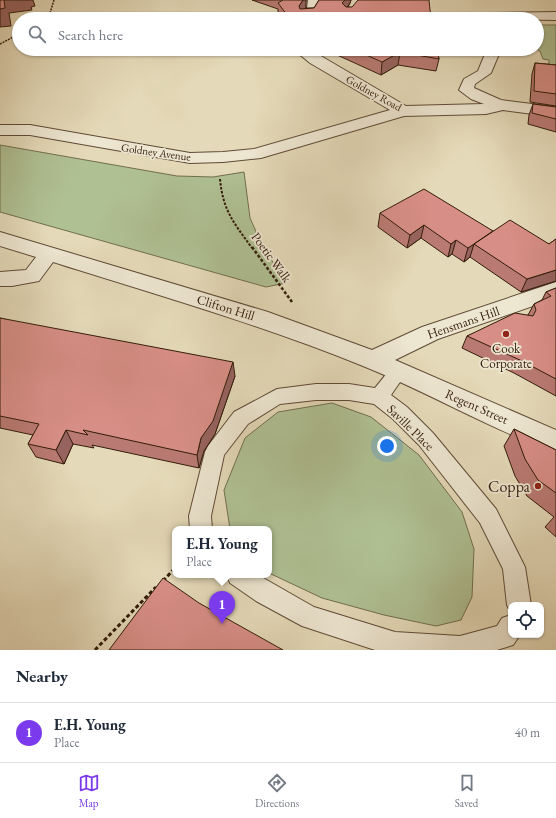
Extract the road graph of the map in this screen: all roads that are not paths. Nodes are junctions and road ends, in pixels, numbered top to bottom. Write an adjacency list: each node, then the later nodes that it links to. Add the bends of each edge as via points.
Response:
1 (314, 0): 2 (street)
2 (310, 12)
3 (544, 16): 4 (street)
4 (556, 16)
5 (310, 56): 8 (street, Goldney Road)
6 (491, 56): 7 (street, via 484,73 469,82 466,90)
7 (503, 106): 8 (street, Goldney Road, via 486,110); 9 (street)
8 (403, 111): 10 (street, Goldney Avenue, via 255,154 223,157 190,158 30,130)
9 (556, 112)
10 (0, 130)
11 (0, 239): 12 (street, Clifton Hill)
12 (49, 254): 13 (street, via 32,276); 15 (street, Clifton Hill, via 260,318)
13 (0, 279)
14 (556, 290): 15 (street, Hensmans Hill, via 505,315 430,333)
15 (373, 360): 16 (street, Clifton Hill)
16 (398, 372): 17 (lane); 18 (street, Regent Street)
17 (379, 397): 19 (lane, Saville Place, via 349,392 316,392 277,397 242,418 215,452 200,516); 21 (lane, Saville Place, via 400,413 426,439 488,516 514,567)
18 (556, 442)
19 (202, 526)
20 (242, 578): 22 (lane, via 310,618 395,644 460,648 504,636)
21 (519, 602)
22 (508, 631)

